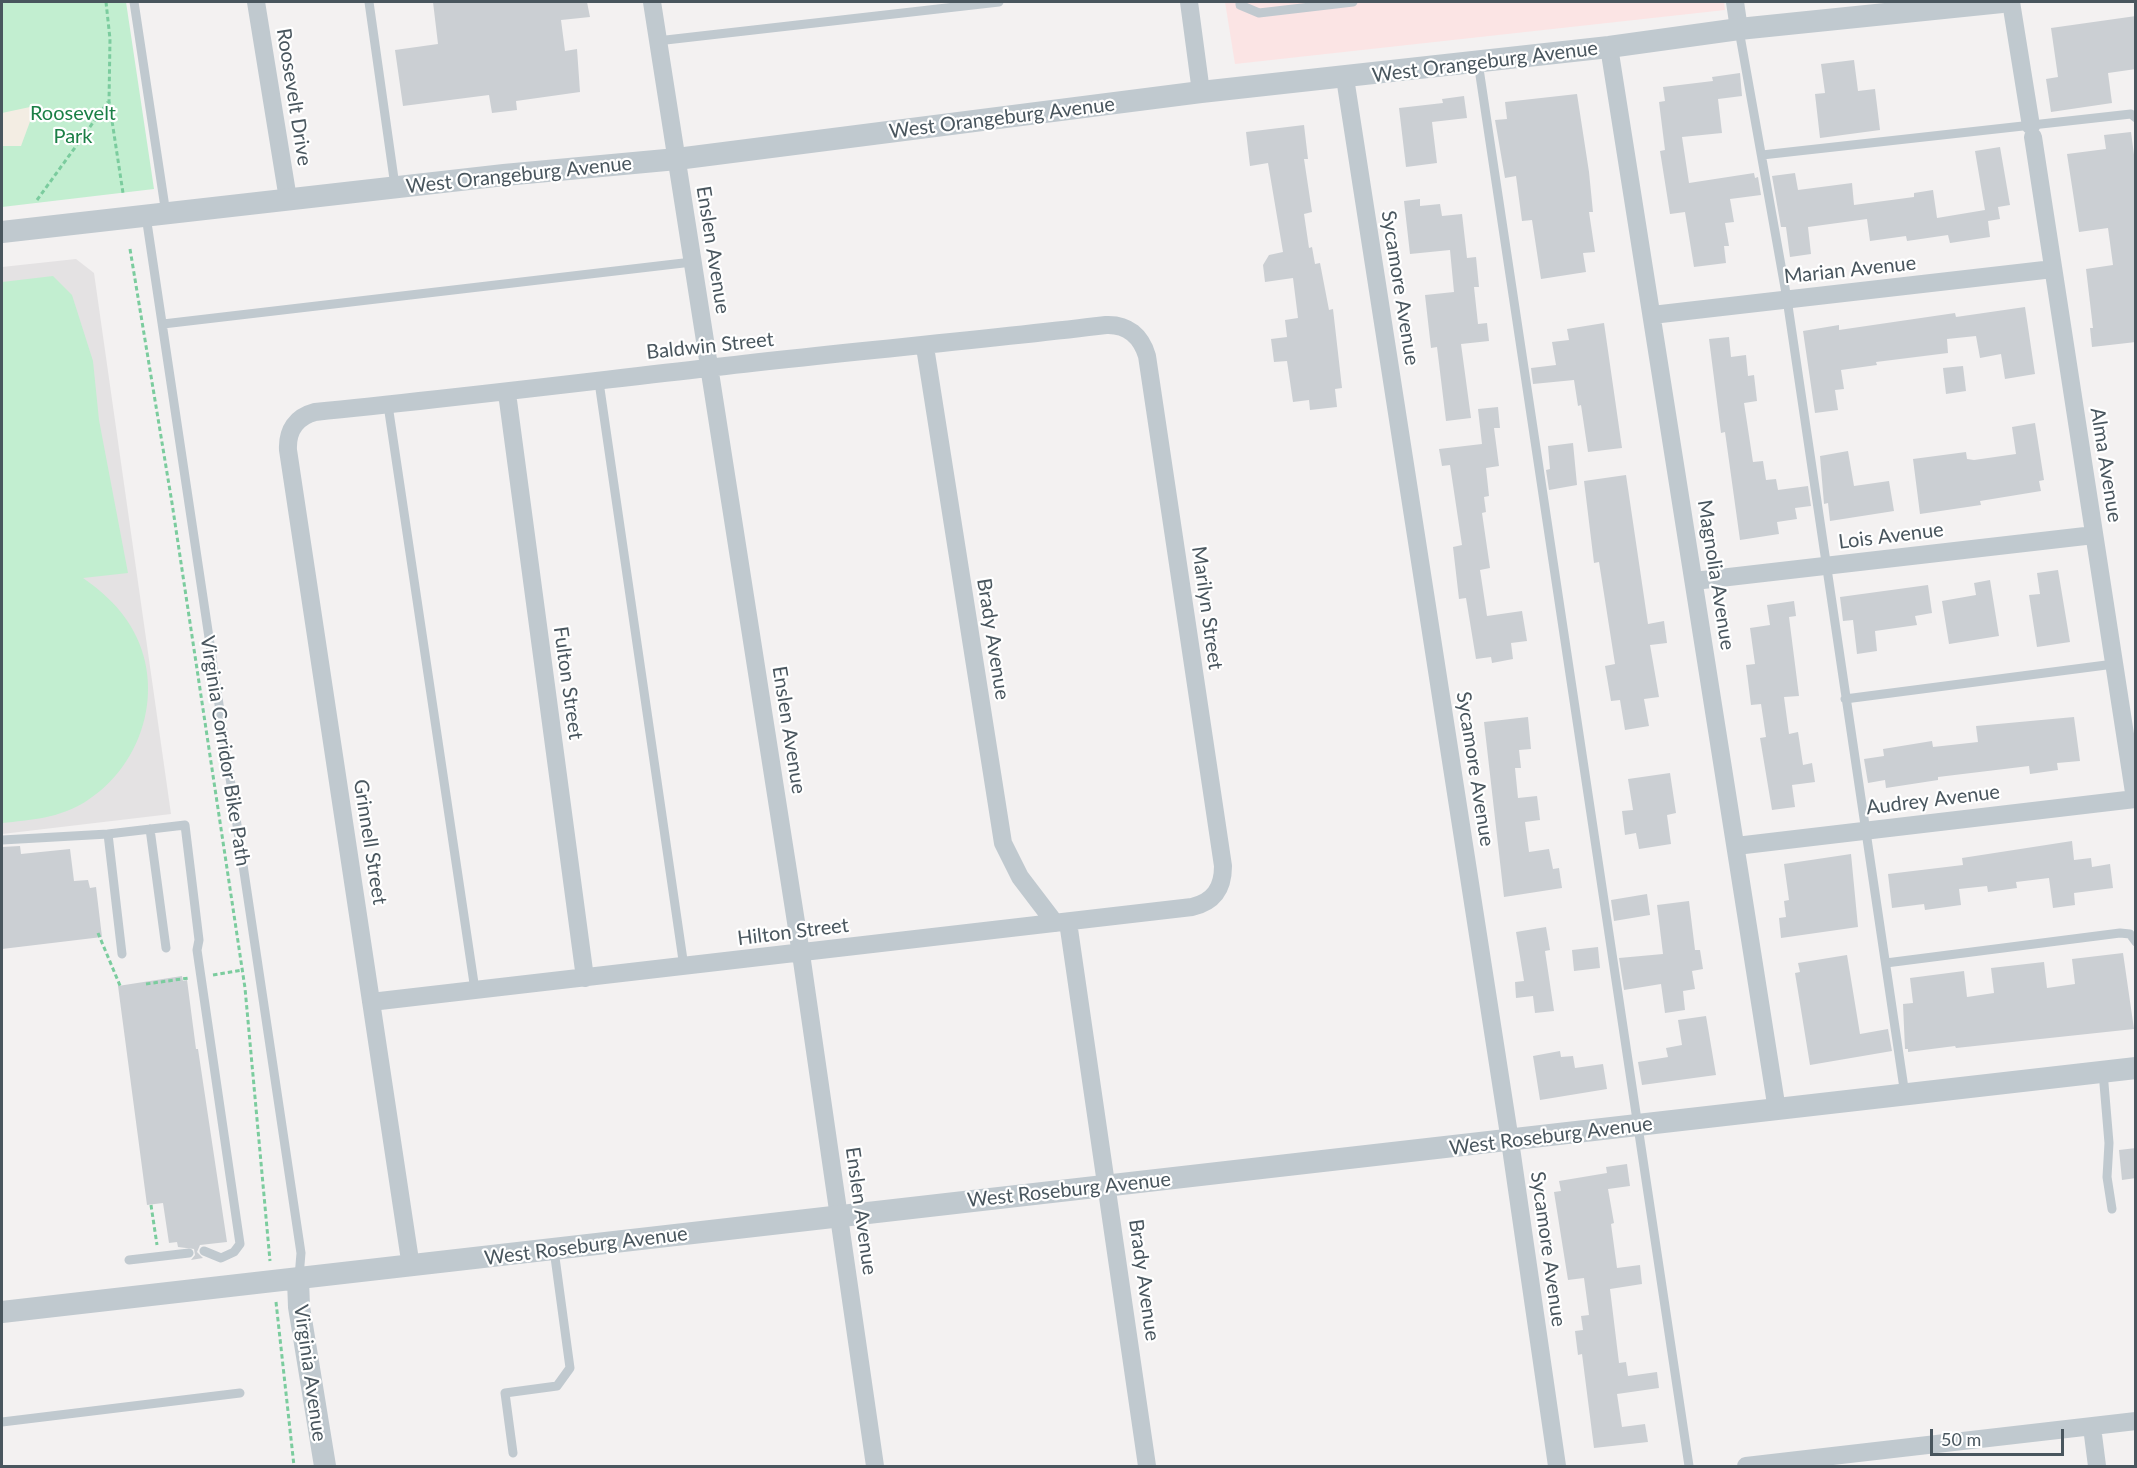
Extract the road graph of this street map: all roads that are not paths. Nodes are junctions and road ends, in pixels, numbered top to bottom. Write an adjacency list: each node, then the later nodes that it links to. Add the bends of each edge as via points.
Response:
1 (134, 2): 24 (lane)
2 (256, 2): 23 (street, Roosevelt Drive)
3 (369, 2): 22 (lane)
4 (652, 2): 13 (street, Enslen Avenue)
5 (999, 2): 13 (lane)
6 (1189, 2): 17 (street)
7 (1240, 2): 8 (lane, via 1259,13)
8 (1353, 2)
9 (1735, 2): 12 (street)
10 (2002, 2): 12 (street, West Orangeburg Avenue)
11 (2011, 2): 19 (street, Alma Avenue)
12 (1739, 29): 14 (street, West Orangeburg Avenue); 20 (lane)
13 (657, 41): 21 (street, Enslen Avenue)
14 (1609, 47): 15 (street, West Orangeburg Avenue); 29 (street, Magnolia Avenue)
15 (1478, 62): 16 (street, West Orangeburg Avenue); 64 (lane)
16 (1345, 78): 17 (street, West Orangeburg Avenue); 65 (street, Sycamore Avenue)
17 (1201, 92): 21 (street, West Orangeburg Avenue)
18 (2136, 117): 19 (lane, via 2131,114)
19 (2032, 131): 20 (lane); 27 (street, Alma Avenue)
20 (1762, 155): 28 (lane)
21 (677, 159): 22 (street, West Orangeburg Avenue); 26 (street, Enslen Avenue)
22 (396, 187): 23 (street, West Orangeburg Avenue)
23 (288, 199): 24 (street, West Orangeburg Avenue)
24 (156, 215): 25 (street, West Orangeburg Avenue); 30 (lane)
25 (2, 232)
26 (692, 262): 30 (lane); 33 (street, Enslen Avenue)
27 (2053, 269): 28 (street, Marian Avenue); 38 (street, Alma Avenue)
28 (1787, 299): 29 (street, Marian Avenue); 39 (lane)
29 (1652, 315): 40 (street, Magnolia Avenue)
30 (163, 324): 74 (lane, via 301,1253)
31 (1134, 332): 32 (street, Baldwin Street, via 1106,325); 49 (street, Marilyn Street, via 1147,356 1218,830 1223,878)
32 (925, 347): 33 (street, Baldwin Street); 50 (street, Brady Avenue, via 1003,843 1020,877)
33 (710, 368): 34 (street, Baldwin Street); 54 (street, Enslen Avenue)
34 (599, 382): 35 (street, Baldwin Street); 56 (lane)
35 (507, 393): 36 (street, Baldwin Street); 57 (street, Fulton Street)
36 (388, 405): 37 (street, Baldwin Street, via 315,412); 58 (lane)
37 (293, 425): 59 (street, Grinnell Street, via 288,450)
38 (2094, 535): 39 (street, Lois Avenue); 41 (street, Alma Avenue)
39 (1826, 566): 40 (street, Lois Avenue); 42 (lane)
40 (1694, 581): 48 (street, Magnolia Avenue)
41 (2114, 664): 42 (lane); 43 (street, Alma Avenue)
42 (1845, 699): 45 (lane)
43 (2135, 799): 45 (street, Audrey Avenue)
44 (150, 830): 46 (lane); 52 (lane); 70 (lane, via 185,825 199,940 196,950 240,1244 221,1258)
45 (1864, 831): 48 (street, Audrey Avenue); 55 (lane)
46 (108, 834): 47 (lane); 53 (lane)
47 (2, 840)
48 (1736, 846): 63 (street, Magnolia Avenue)
49 (1216, 893): 50 (street, Hilton Street, via 1192,907)
50 (1062, 922): 54 (street, Hilton Street); 66 (street, Brady Avenue)
51 (2136, 942): 55 (lane, via 2130,934 2120,933)
52 (166, 948)
53 (122, 954)
54 (801, 954): 56 (street, Hilton Street); 68 (street, Enslen Avenue)
55 (1886, 963): 62 (lane)
56 (684, 967): 57 (street, Hilton Street)
57 (585, 978): 58 (street, Hilton Street)
58 (475, 990): 59 (street, Hilton Street)
59 (371, 1002): 73 (street, Grinnell Street)
60 (2136, 1068): 61 (street, West Roseburg Avenue)
61 (2103, 1072): 62 (street, West Roseburg Avenue); 67 (lane)
62 (1905, 1095): 63 (street, West Roseburg Avenue)
63 (1778, 1110): 64 (street, West Roseburg Avenue)
64 (1638, 1126): 65 (street, West Roseburg Avenue); 86 (lane)
65 (1510, 1141): 66 (street, West Roseburg Avenue); 85 (street, Sycamore Avenue)
66 (1108, 1186): 68 (street, West Roseburg Avenue); 84 (street, Brady Avenue)
67 (2112, 1209)
68 (840, 1216): 69 (street, West Roseburg Avenue); 83 (street, Enslen Avenue)
69 (554, 1250): 73 (street, West Roseburg Avenue); 80 (lane, via 570,1368 557,1386 505,1392)
70 (204, 1251)
71 (189, 1253): 72 (lane)
72 (129, 1260)
73 (411, 1267): 74 (street, West Roseburg Avenue)
74 (298, 1279): 75 (street, West Roseburg Avenue); 82 (street, Virginia Avenue)
75 (2, 1312)
76 (240, 1394): 78 (lane)
77 (2136, 1421): 79 (street)
78 (2, 1422)
79 (2092, 1426): 81 (street); 88 (street)
80 (513, 1453)
81 (1822, 1462): 87 (street)
82 (325, 1467)
83 (875, 1467)
84 (1147, 1467)
85 (1557, 1467)
86 (1689, 1467)
87 (1746, 1467)
88 (2097, 1467)

